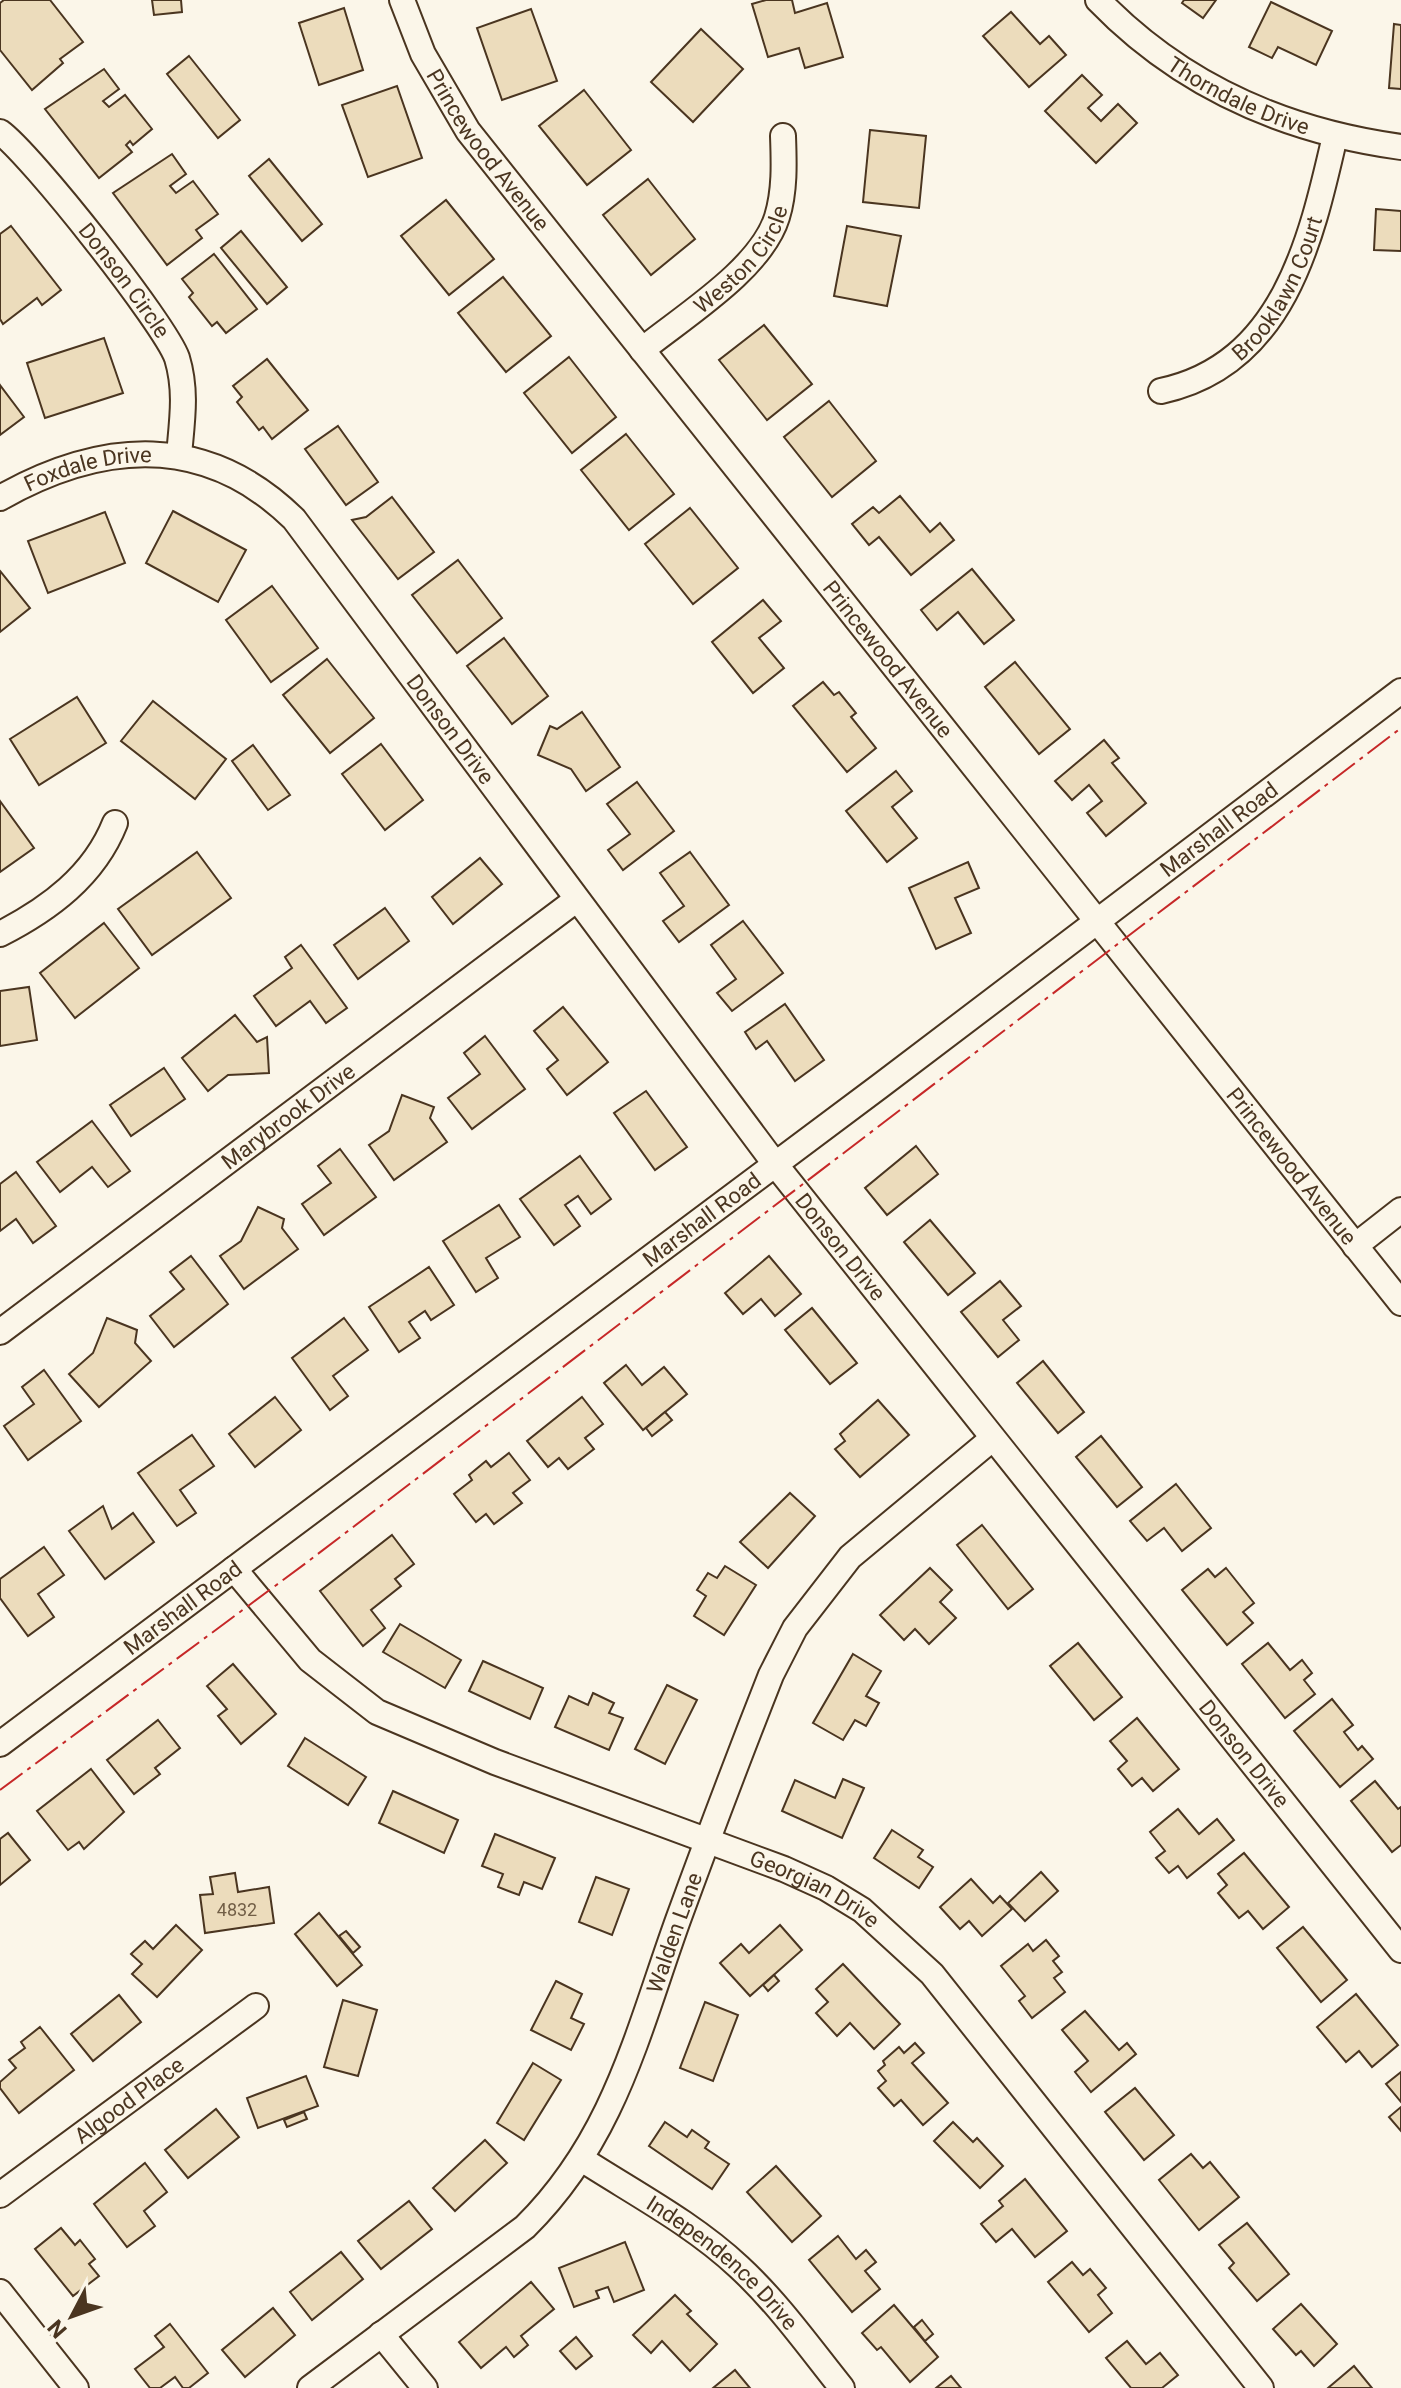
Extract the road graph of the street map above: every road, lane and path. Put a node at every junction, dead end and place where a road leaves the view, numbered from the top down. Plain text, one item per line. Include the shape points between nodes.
1 (402, 0) edge
2 (1098, 0) edge
3 (0, 132) edge
4 (783, 136) dead end
5 (1335, 136) junction
6 (1401, 147) edge
7 (642, 350) junction
8 (1161, 391) dead end
9 (179, 455) junction
10 (0, 498) edge
11 (1401, 691) edge
12 (115, 823) dead end
13 (576, 900) junction
14 (1095, 922) junction
15 (0, 934) edge
16 (775, 1164) junction
17 (1401, 1210) edge
18 (1355, 1246) junction
19 (1401, 1303) edge
20 (0, 1332) edge
21 (992, 1439) junction
22 (234, 1569) junction
23 (0, 1744) edge
24 (707, 1841) junction
25 (1401, 1950) edge
26 (256, 2006) dead end
27 (583, 2160) junction
28 (0, 2195) edge
29 (0, 2292) edge
30 (381, 2334) junction
31 (76, 2388) edge
32 (310, 2388) edge
33 (425, 2388) edge
34 (842, 2388) edge
35 (1261, 2388) edge

1 - 7 street, Princewood Avenue via 423,54 468,131
2 - 5 street, Thorndale Drive via 1191,78 1233,101
3 - 9 street, Donson Circle via 57,196 170,342 184,399
4 - 7 street, Weston Circle via 782,199 766,242
5 - 6 street, Thorndale Drive
5 - 8 street, Brooklawn Court via 1317,217 1279,303 1235,358 1212,374
7 - 14 street, Princewood Avenue
9 - 10 street, Foxdale Drive via 146,452 96,460 62,469
9 - 13 street, Donson Drive via 248,482 294,519
11 - 14 street, Marshall Road
12 - 15 street via 92,867 44,910
13 - 16 street, Donson Drive
13 - 20 street, Marybrook Drive
14 - 16 street, Marshall Road
14 - 18 street, Princewood Avenue
16 - 21 street, Donson Drive
16 - 22 street, Marshall Road
17 - 18 street
18 - 19 street, Princewood Avenue
21 - 24 street, Walden Lane via 850,1557 819,1593 771,1675
21 - 25 street, Donson Drive
22 - 23 street, Marshall Road
22 - 24 street, Georgian Drive via 310,1660 377,1712
24 - 27 street, Walden Lane via 619,2086
24 - 35 street, Georgian Drive via 826,1888 897,1938 932,1974
26 - 28 street, Algood Place
27 - 30 street, Walden Lane via 525,2227
27 - 34 street, Independence Drive via 700,2234 740,2267
29 - 31 street
30 - 32 street, Walden Lane
30 - 33 street

